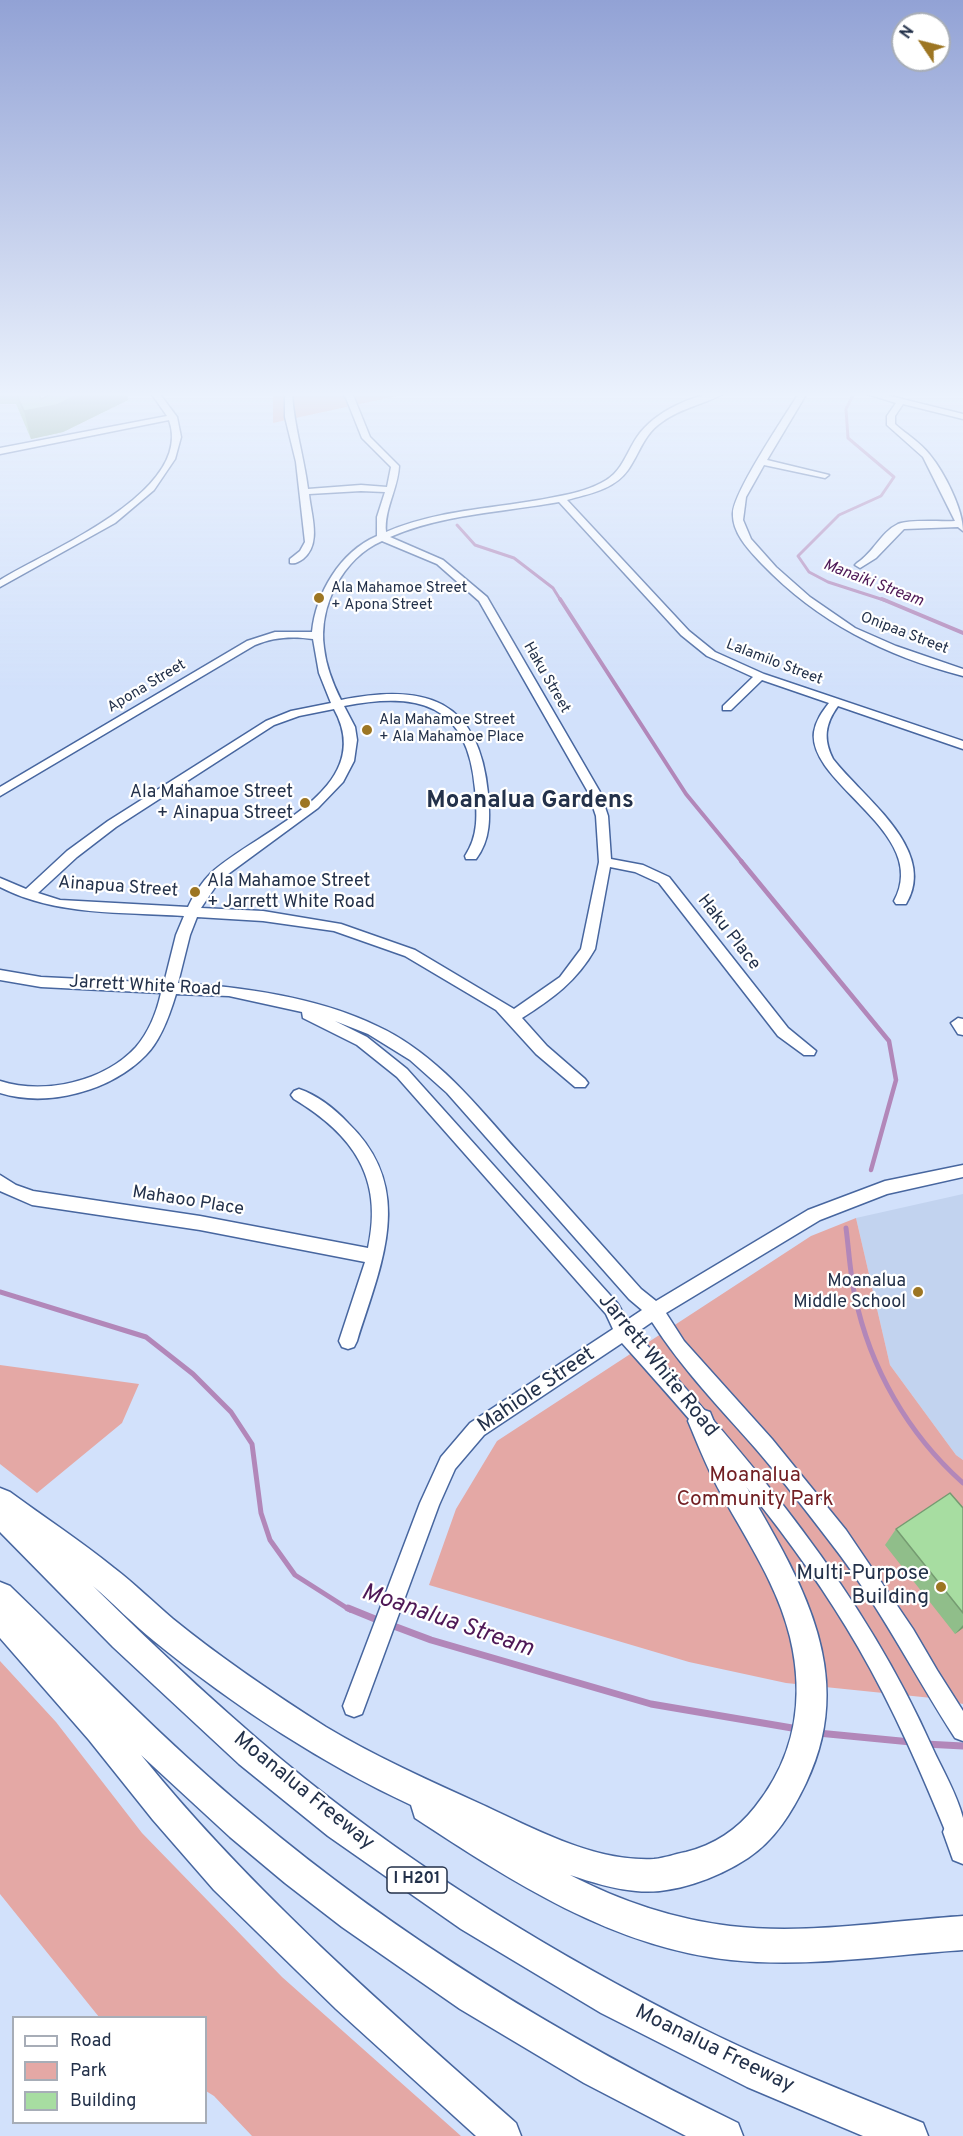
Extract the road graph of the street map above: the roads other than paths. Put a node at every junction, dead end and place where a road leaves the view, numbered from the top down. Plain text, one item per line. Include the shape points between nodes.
1 (303, 492) edge
2 (147, 493) edge
3 (389, 493) edge
4 (584, 493) edge
5 (744, 493) edge
6 (946, 493) edge
7 (561, 499) junction
8 (962, 526) edge
9 (382, 537) junction
10 (293, 561) dead end
11 (860, 565) dead end
12 (0, 584) edge
13 (317, 636) junction
14 (963, 673) edge
15 (760, 676) junction
16 (835, 702) junction
17 (338, 705) junction
18 (727, 708) dead end
19 (963, 745) edge
20 (0, 792) edge
21 (471, 856) dead end
22 (605, 862) junction
23 (0, 882) edge
24 (28, 895) junction
25 (902, 901) dead end
26 (191, 911) junction
27 (0, 975) edge
28 (169, 988) junction
29 (289, 1004) junction
30 (513, 1016) junction
31 (809, 1051) dead end
32 (580, 1083) dead end
33 (2, 1091) edge
34 (299, 1095) dead end
35 (963, 1171) edge
36 (0, 1182) edge
37 (373, 1256) junction
38 (655, 1311) junction
39 (624, 1332) junction
40 (348, 1341) dead end
41 (701, 1420) junction
42 (0, 1501) edge
43 (0, 1513) edge
44 (0, 1596) edge
45 (0, 1616) edge
46 (354, 1706) dead end
47 (963, 1730) edge
48 (372, 1771) junction
49 (960, 1841) edge
50 (963, 1934) edge
51 (503, 2136) edge
52 (725, 2136) edge
53 (910, 2136) edge

1 - 10 street via 310,542
2 - 12 street via 108,525
3 - 9 street via 380,514
4 - 7 street
5 - 14 street, Onipaa Street via 737,509 741,530 757,553 812,605 874,641
6 - 8 street
7 - 9 street via 438,520
7 - 15 street, Lalamilo Street via 685,633 717,657
8 - 11 street via 902,526 876,555
9 - 13 street via 352,557 335,579
9 - 22 street, Haku Street via 440,562 483,600 594,792 602,816
13 - 17 street via 321,666
13 - 20 street, Apona Street via 287,633 251,643
15 - 16 street, Lalamilo Street
15 - 18 street
16 - 19 street, Lalamilo Street
16 - 25 street via 820,723 822,750 897,843 909,875
17 - 21 street via 372,697 402,696 437,705 456,718 472,744 479,768 482,837
17 - 24 street via 291,714 270,723 99,834
17 - 26 street via 351,743 341,777 315,805 215,877
22 - 30 street, Haku Street via 582,962 566,982
22 - 31 street, Haku Place via 638,868 664,880 783,1032
23 - 24 street, Ainapua Street
24 - 26 street, Ainapua Street via 77,906
26 - 28 street
26 - 30 street, Ainapua Street via 336,927 410,952
27 - 28 street, Jarrett White Road via 41,982
28 - 29 street, Jarrett White Road via 229,991
28 - 33 street via 159,1027 125,1065 100,1079 68,1089
29 - 38 street, Jarrett White Road via 357,1022 402,1046 426,1065 452,1089 635,1294
29 - 39 street, Jarrett White Road via 362,1041 402,1073 612,1309
30 - 32 street, Ainapua Street via 553,1062
34 - 37 street via 347,1129 373,1167 382,1215
35 - 38 street, Mahiole Street via 885,1188 835,1205
36 - 37 street, Mahaoo Place via 32,1198 235,1229
37 - 40 street
38 - 39 street, Mahiole Street
38 - 47 street, Jarrett White Road via 678,1347 765,1445 839,1537
39 - 41 street, Jarrett White Road
39 - 46 street, Mahiole Street via 477,1430 448,1463
41 - 48 highway via 718,1462 783,1579 810,1662 813,1709 795,1777 750,1837 708,1862 657,1875 630,1873 576,1861
41 - 49 street, Jarrett White Road via 787,1523 850,1614 906,1715
42 - 48 highway via 100,1574 149,1618 223,1673 294,1724
43 - 53 highway, Moanalua Freeway / I H201 via 193,1702 296,1790 408,1874 479,1922 643,2016 806,2094
44 - 52 highway via 182,1774 305,1878 376,1931 525,2030
45 - 51 highway via 100,1729 164,1809 235,1886 348,1997
48 - 50 highway via 492,1850 602,1908 644,1923 729,1942 777,1945

